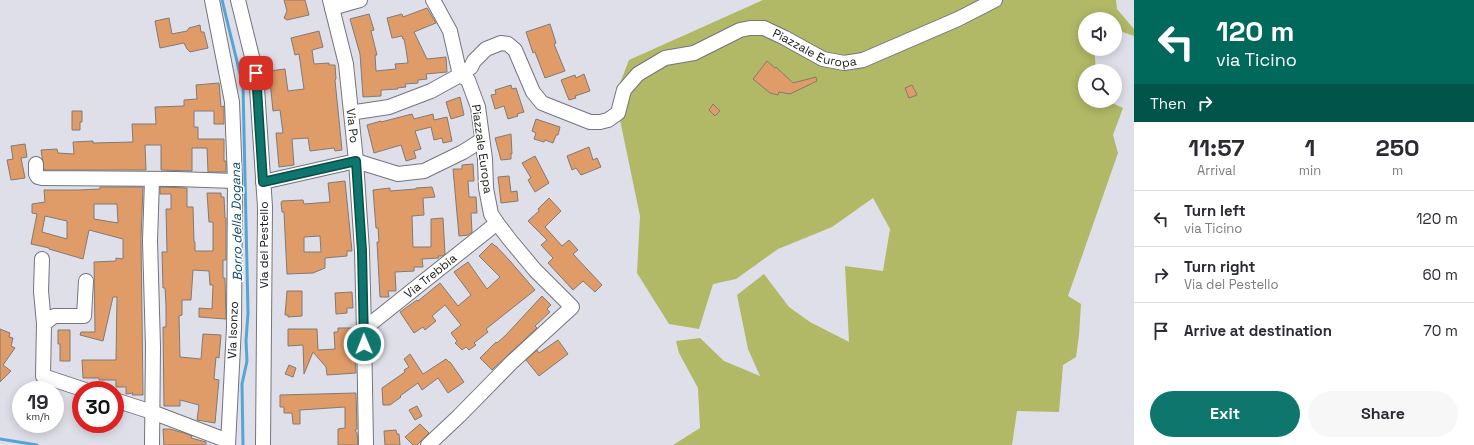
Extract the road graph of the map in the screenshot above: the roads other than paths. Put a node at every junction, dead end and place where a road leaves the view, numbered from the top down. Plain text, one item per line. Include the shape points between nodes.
1 (212, 0) edge
2 (238, 0) edge
3 (360, 0) edge
4 (433, 0) edge
5 (995, 0) edge
6 (331, 4) edge
7 (460, 74) junction
8 (351, 110) junction
9 (482, 140) junction
10 (356, 161) junction
11 (36, 164) dead end
12 (152, 180) junction
13 (235, 182) junction
14 (263, 182) junction
15 (497, 223) junction
16 (42, 259) dead end
17 (86, 281) dead end
18 (44, 324) junction
19 (364, 329) junction
20 (72, 386) edge
21 (124, 403) edge
22 (152, 412) junction
23 (228, 443) edge
24 (152, 445) edge
25 (263, 445) edge
26 (366, 445) edge
27 (428, 445) edge

1 - 13 street, Via Isonzo via 232,102
2 - 14 street, Via del Pestello via 256,73
3 - 6 street
4 - 7 street via 450,31
5 - 7 street, Piazzale Europa via 864,60 844,63 823,59 764,28 740,30 694,53 665,58 638,74 624,90 618,112 608,120 600,122 590,122 542,103 533,92 515,50 508,44 501,43 486,49 474,61 472,67
6 - 8 street, Via Po via 346,64
7 - 8 street via 431,91 389,107 356,112
7 - 9 street, Piazzale Europa via 468,80 478,107
8 - 10 street, Via Po
9 - 10 street via 424,171 398,174
9 - 15 street, Piazzale Europa via 486,188 491,214
10 - 14 street
10 - 19 street, Via Po
11 - 12 street via 36,174 42,178
12 - 13 street
12 - 22 street
13 - 23 street, Via Isonzo via 234,327
14 - 25 street, Via del Pestello
15 - 19 street, Via Trebbia
15 - 27 street, Piazzale Europa via 536,270 572,307
16 - 18 street
17 - 18 street via 84,316 54,316
18 - 20 street via 43,376
19 - 26 street, Via Po
21 - 22 street
22 - 23 street
22 - 24 street

